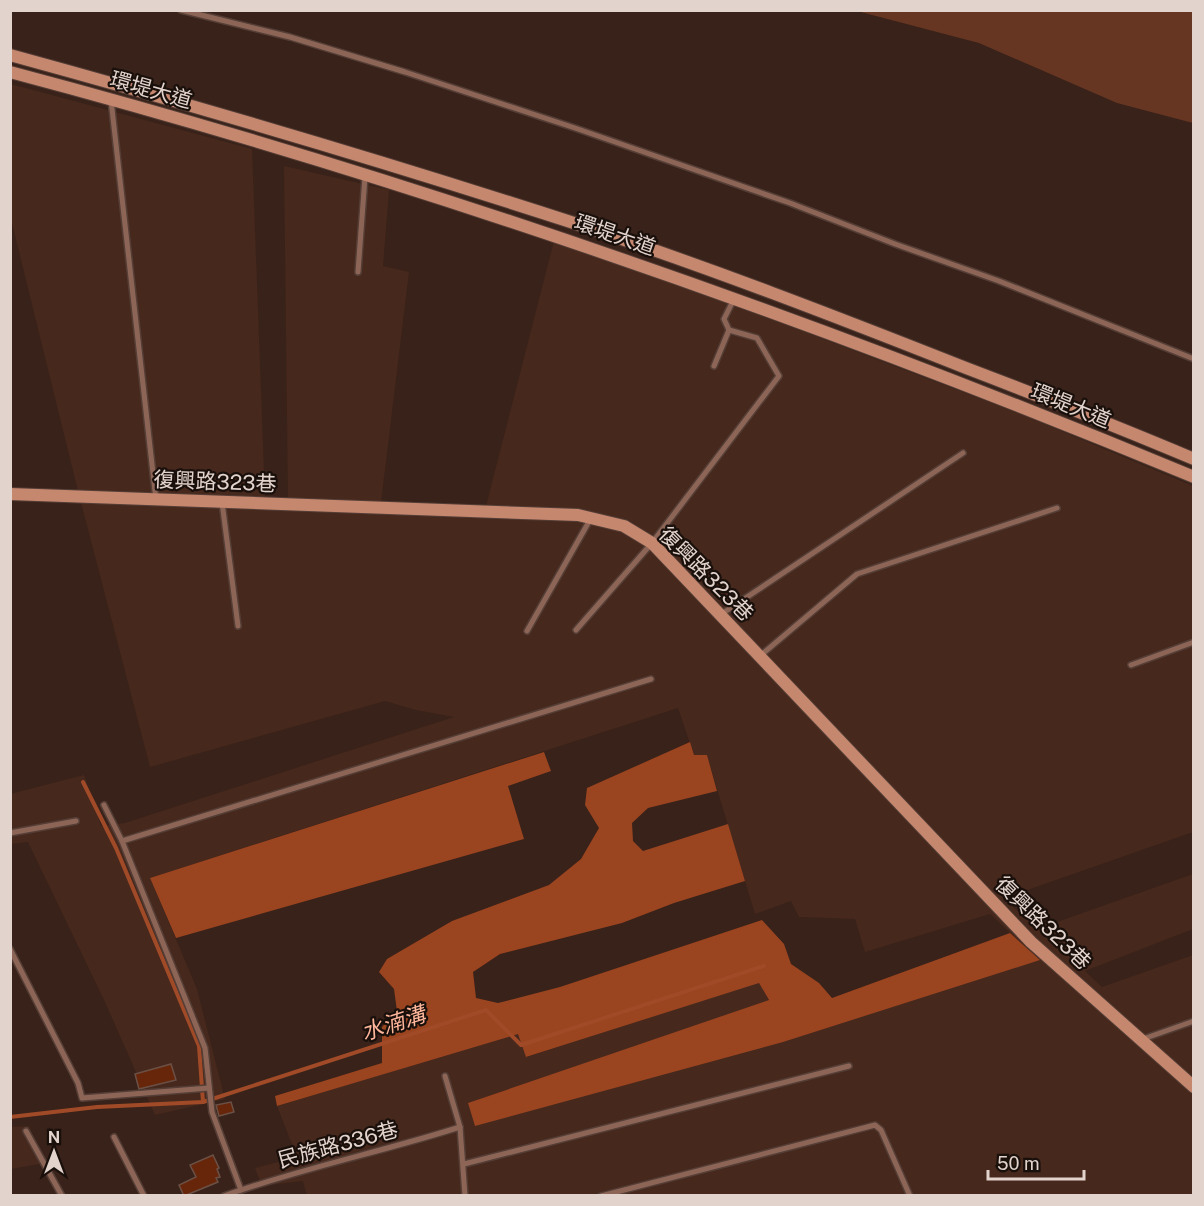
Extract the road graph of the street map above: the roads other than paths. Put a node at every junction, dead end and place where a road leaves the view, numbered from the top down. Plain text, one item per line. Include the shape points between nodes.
1 (181, 10) edge
2 (10, 55) edge
3 (10, 72) edge
4 (111, 99) junction
5 (366, 175) junction
6 (358, 272) dead end
7 (734, 298) junction
8 (729, 330) junction
9 (1194, 359) edge
10 (714, 366) dead end
11 (963, 453) dead end
12 (1194, 459) edge
13 (1194, 477) edge
14 (10, 494) edge
15 (156, 500) junction
16 (222, 502) junction
17 (1057, 508) dead end
18 (592, 517) junction
19 (652, 543) junction
20 (720, 615) junction
21 (238, 626) dead end
22 (576, 630) dead end
23 (527, 631) dead end
24 (1194, 642) edge
25 (760, 656) junction
26 (1131, 665) dead end
27 (651, 679) dead end
28 (104, 805) dead end
29 (76, 821) dead end
30 (10, 833) edge
31 (122, 842) junction
32 (10, 949) edge
33 (1194, 1021) edge
34 (1141, 1040) junction
35 (849, 1066) dead end
36 (445, 1076) dead end
37 (1194, 1087) edge
38 (209, 1088) junction
39 (460, 1127) junction
40 (27, 1131) dead end
41 (114, 1137) dead end
42 (464, 1164) junction
43 (241, 1190) junction
44 (62, 1196) edge
45 (144, 1196) edge
46 (224, 1196) edge
47 (465, 1196) edge
48 (601, 1196) edge
49 (910, 1196) edge

1 - 9 lane via 290,37 574,128 790,203
2 - 12 street, 環堤大道 via 155,94 579,225 908,345
3 - 4 street, 環堤大道
4 - 5 street, 環堤大道
4 - 15 lane
5 - 6 lane
5 - 7 street, 環堤大道
7 - 8 lane via 724,319
7 - 13 street, 環堤大道
8 - 10 lane
8 - 19 lane via 757,338 779,376
11 - 20 lane
14 - 15 street, 復興路323巷
15 - 16 street, 復興路323巷
16 - 18 street, 復興路323巷
16 - 21 lane
17 - 25 lane via 857,574
18 - 19 street, 復興路323巷 via 624,526
18 - 23 lane
19 - 20 street, 復興路323巷
19 - 22 lane
20 - 25 street, 復興路323巷
24 - 26 lane
25 - 34 street, 復興路323巷 via 1031,942
27 - 31 lane
28 - 31 lane
29 - 30 lane
31 - 38 lane via 205,1048
32 - 38 lane via 82,1098
33 - 34 lane
34 - 37 street, 復興路323巷
35 - 42 lane
36 - 39 lane
38 - 43 lane via 212,1112
39 - 42 lane
39 - 43 lane, 民族路336巷
40 - 44 lane
41 - 45 lane
42 - 47 lane
43 - 46 lane, 民族路336巷
48 - 49 lane via 875,1125 881,1130

